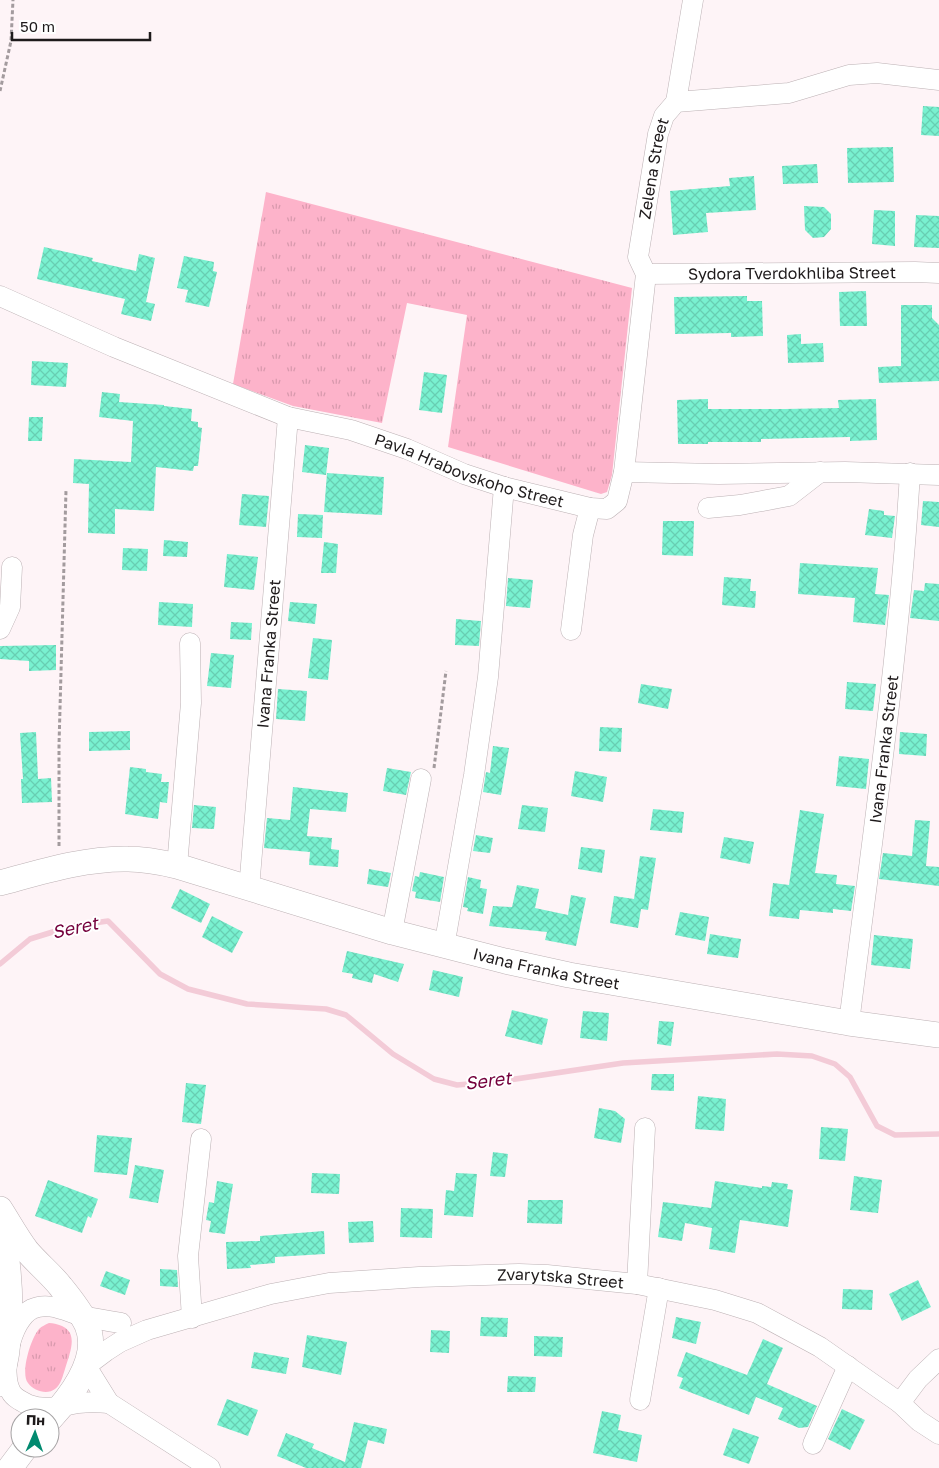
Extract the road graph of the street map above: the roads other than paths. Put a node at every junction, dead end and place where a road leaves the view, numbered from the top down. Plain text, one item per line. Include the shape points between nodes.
1 (693, 0) edge
2 (939, 80) edge
3 (676, 102) junction
4 (939, 273) edge
5 (646, 274) junction
6 (0, 296) edge
7 (288, 417) junction
8 (624, 472) junction
9 (820, 472) junction
10 (910, 473) junction
11 (939, 475) edge
12 (504, 487) junction
13 (590, 508) junction
14 (708, 508) dead end
15 (12, 567) dead end
16 (0, 628) edge
17 (571, 630) dead end
18 (190, 643) dead end
19 (421, 779) dead end
20 (177, 866) junction
21 (0, 883) edge
22 (249, 889) junction
23 (392, 932) junction
24 (444, 947) junction
25 (849, 1023) junction
26 (939, 1035) edge
27 (645, 1128) dead end
28 (201, 1139) dead end
29 (0, 1209) edge
30 (0, 1216) edge
31 (637, 1284) junction
32 (61, 1287) junction
33 (659, 1288) junction
34 (82, 1316) junction
35 (192, 1318) junction
36 (121, 1324) junction
37 (147, 1330) junction
38 (7, 1350) junction
39 (939, 1358) edge
40 (86, 1366) junction
41 (848, 1366) junction
42 (1, 1378) edge
43 (640, 1400) dead end
44 (108, 1403) junction
45 (900, 1403) junction
46 (43, 1408) edge
47 (60, 1408) edge
48 (60, 1411) edge
49 (939, 1434) edge
50 (813, 1444) dead end
51 (210, 1468) edge

1 - 3 street
2 - 3 street, Zelena Street via 878,73 849,74 788,92
3 - 5 street, Zelena Street via 664,116 658,134 638,257
4 - 5 street, Sydora Tverdokhliba Street
5 - 8 street, Zelena Street
6 - 7 street, Pavla Hrabovskoho Street via 114,347
7 - 12 street, Pavla Hrabovskoho Street via 351,430
7 - 22 street, Ivana Franka Street
8 - 9 street
8 - 13 street, Pavla Hrabovskoho Street via 617,502 608,509
9 - 10 street
9 - 14 street via 789,496
10 - 11 street
10 - 25 street, Ivana Franka Street via 904,571
12 - 13 street, Pavla Hrabovskoho Street
12 - 24 street via 488,677
13 - 17 street via 583,535
15 - 16 street via 10,607
18 - 20 street via 191,703
19 - 23 street
20 - 21 main road, Ivana Franka Street via 125,859 59,867
20 - 22 main road, Ivana Franka Street
22 - 23 main road, Ivana Franka Street
23 - 24 main road, Ivana Franka Street
24 - 25 main road, Ivana Franka Street via 569,975
25 - 26 main road, Ivana Franka Street
27 - 31 street
28 - 35 street via 188,1256
29 - 32 main road via 27,1251
30 - 38 main road via 9,1276
31 - 33 street, Zvarytska Street
31 - 35 street, Zvarytska Street via 519,1274 419,1276 329,1283 271,1294
32 - 34 main road
32 - 36 street, Zvarytska Street
33 - 41 street, Zvarytska Street via 758,1313
33 - 43 street
34 - 36 street
34 - 38 street via 57,1308 42,1306 31,1309 19,1323
34 - 40 main road via 91,1339
35 - 37 street, Zvarytska Street
36 - 37 street, Zvarytska Street
37 - 40 street, Zvarytska Street via 120,1342
38 - 42 main road
38 - 46 street via 7,1384 12,1394 20,1401
39 - 45 street
40 - 44 street
40 - 47 main road via 71,1396
41 - 45 street, Zvarytska Street
41 - 50 street
44 - 48 street via 87,1402
44 - 51 street
45 - 49 street, Zvarytska Street

